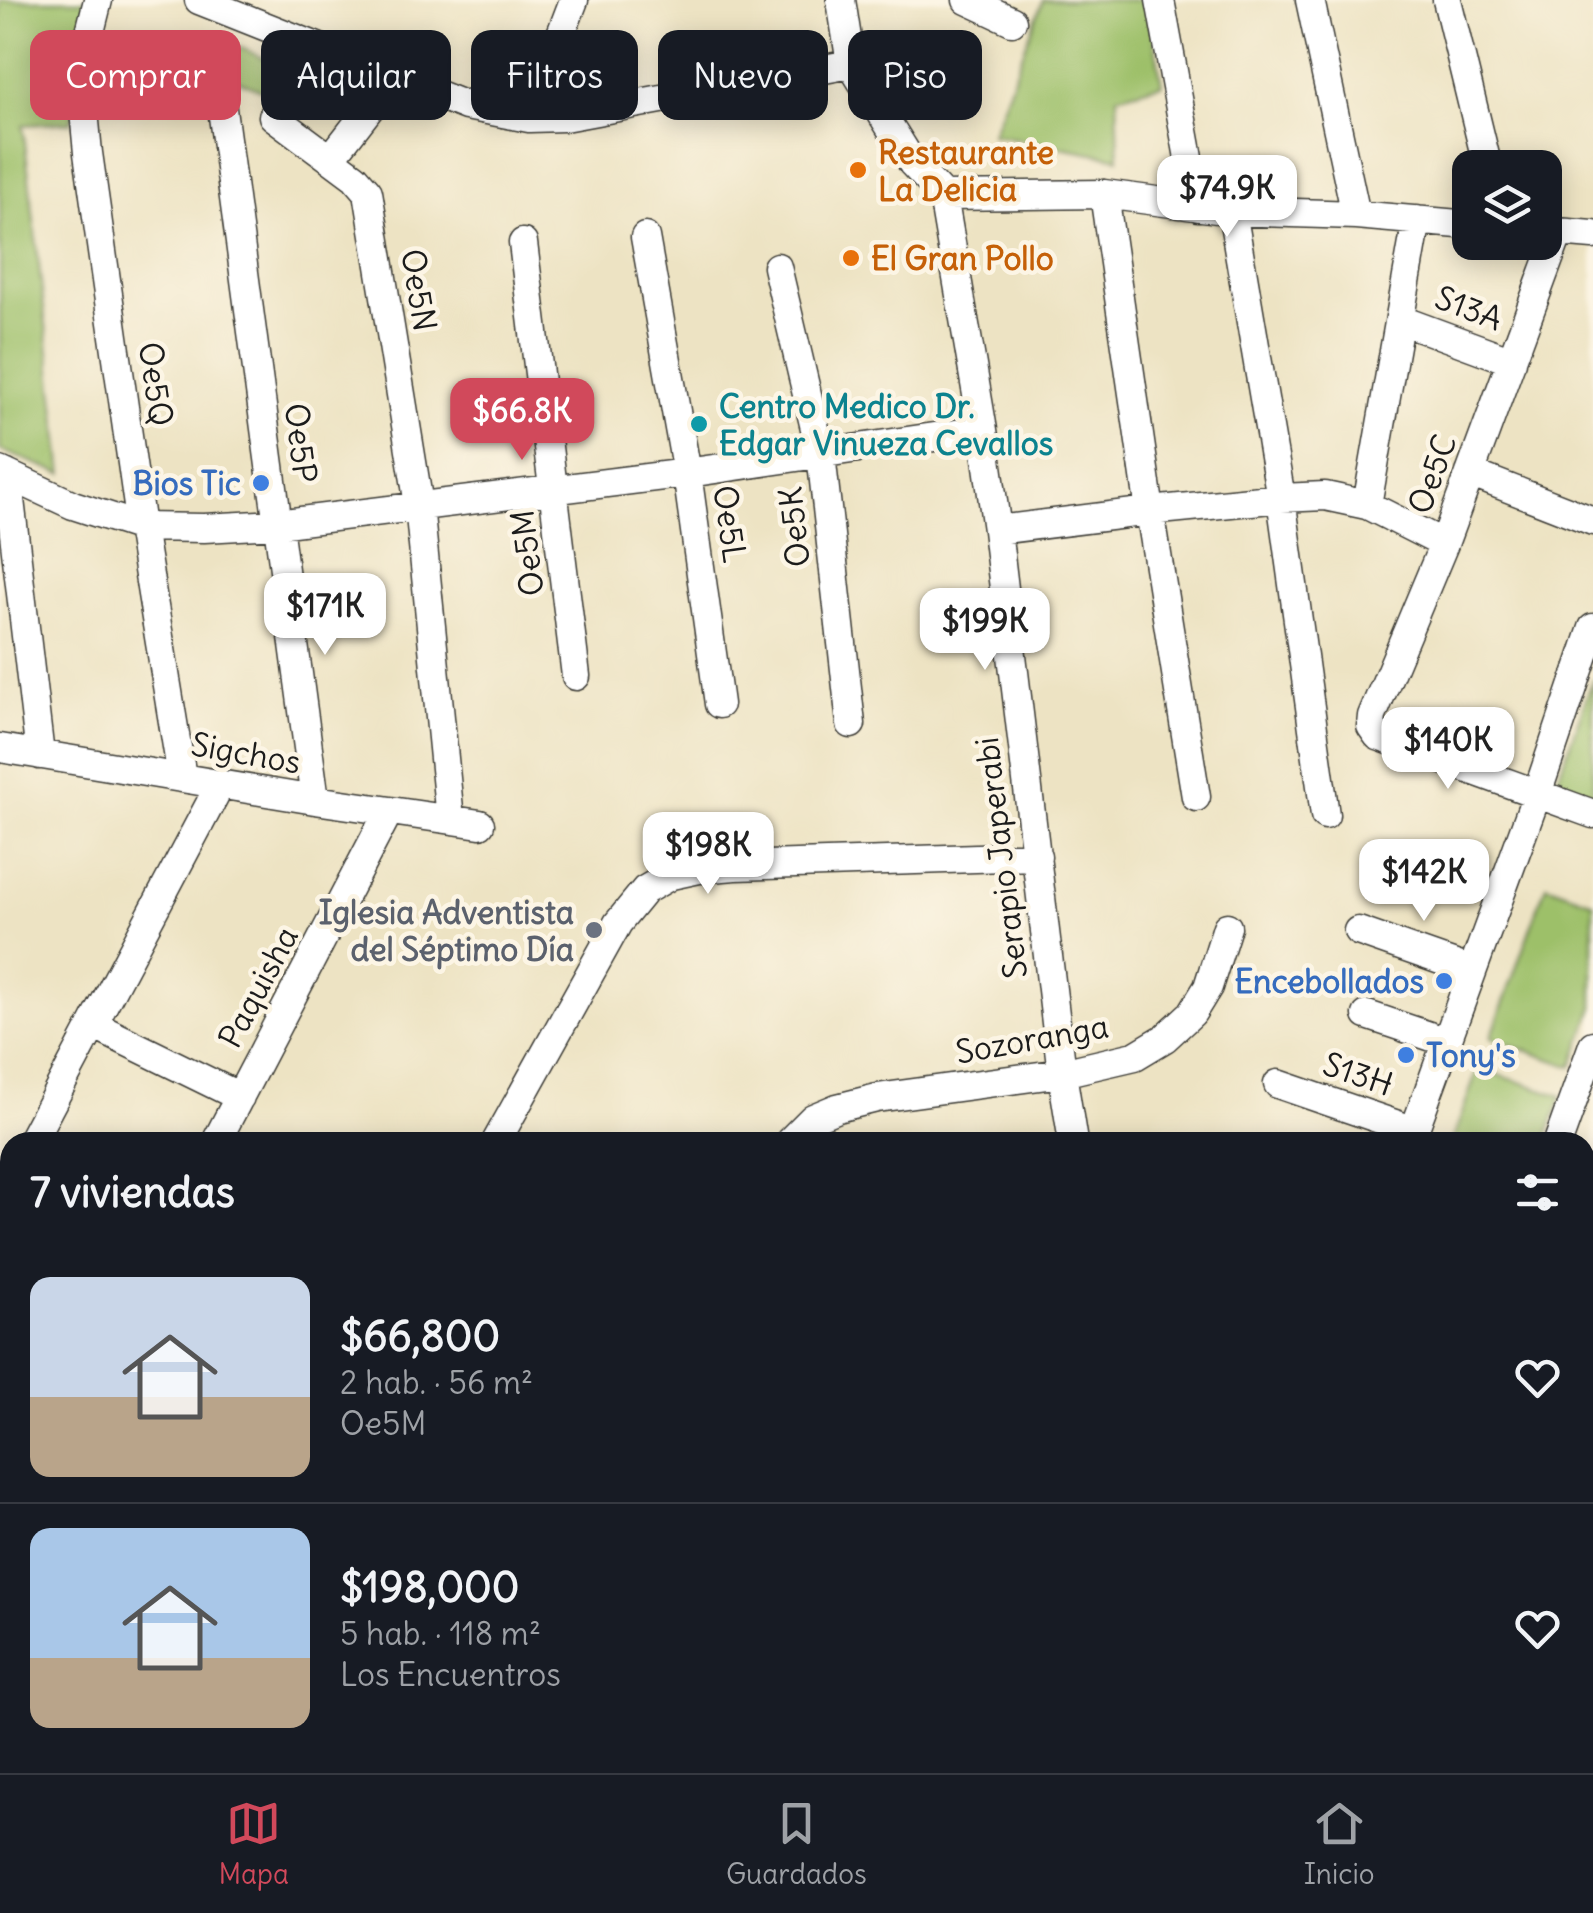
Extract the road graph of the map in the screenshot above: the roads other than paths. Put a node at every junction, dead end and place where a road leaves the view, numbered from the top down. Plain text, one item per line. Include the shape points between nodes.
1 (98, 0) edge
2 (199, 0) edge
3 (574, 0) edge
4 (841, 0) edge
5 (967, 0) edge
6 (1160, 0) edge
7 (1310, 0) edge
8 (1447, 0) edge
9 (248, 9) edge
10 (1012, 22) dead end
11 (293, 30) edge
12 (563, 30) edge
13 (848, 41) edge
14 (848, 65) edge
15 (638, 103) edge
16 (223, 120) edge
17 (278, 120) edge
18 (361, 120) edge
19 (887, 120) edge
20 (1484, 150) edge
21 (331, 158) junction
22 (1104, 194) junction
23 (943, 196) junction
24 (1198, 206) junction
25 (1232, 212) junction
26 (1356, 216) junction
27 (1417, 220) junction
28 (1452, 223) edge
29 (1562, 233) edge
30 (1593, 235) edge
31 (645, 237) dead end
32 (522, 243) dead end
33 (1543, 260) edge
34 (776, 268) dead end
35 (1401, 320) junction
36 (1512, 361) junction
37 (983, 430) junction
38 (822, 454) junction
39 (4, 472) edge
40 (687, 472) junction
41 (1470, 472) junction
42 (554, 488) junction
43 (1281, 498) junction
44 (419, 505) junction
45 (1367, 505) junction
46 (1150, 511) junction
47 (1593, 521) edge
48 (277, 524) junction
49 (141, 527) junction
50 (997, 530) junction
51 (1444, 544) junction
52 (1593, 628) edge
53 (576, 676) dead end
54 (719, 704) dead end
55 (851, 724) dead end
56 (0, 748) edge
57 (40, 754) junction
58 (182, 778) junction
59 (220, 785) junction
60 (1537, 794) junction
61 (1196, 797) dead end
62 (316, 800) junction
63 (390, 811) junction
64 (1593, 814) edge
65 (1325, 815) dead end
66 (450, 820) junction
67 (480, 824) dead end
68 (1037, 856) junction
69 (1226, 926) dead end
70 (1358, 930) dead end
71 (1472, 971) junction
72 (1366, 1015) dead end
73 (93, 1025) junction
74 (1447, 1042) junction
75 (1593, 1045) edge
76 (1062, 1073) junction
77 (1278, 1084) dead end
78 (240, 1097) junction
79 (36, 1132) edge
80 (221, 1132) edge
81 (502, 1132) edge
82 (799, 1132) edge
83 (1071, 1132) edge
84 (1402, 1132) edge
85 (1413, 1132) edge
86 (1562, 1132) edge

1 - 49 street, Oe5Q via 82,90
2 - 9 street
3 - 12 street
4 - 13 street
5 - 10 street
6 - 24 street
7 - 26 street
8 - 20 street
9 - 11 street
14 - 15 street
16 - 48 street, Oe5P
17 - 21 street, Oe5N
18 - 21 street
19 - 23 street
21 - 44 street, Oe5N via 368,192
22 - 23 street
22 - 24 street
22 - 46 street
23 - 37 street, Serapio Japerabi
24 - 25 street
25 - 26 street
25 - 43 street
26 - 27 street
27 - 28 street
27 - 35 street
29 - 30 street
31 - 40 street, Oe5L
32 - 42 street, Oe5M
33 - 36 street, Oe5C
34 - 38 street, Oe5K
35 - 36 street, S13A
35 - 45 street
36 - 41 street, Oe5C
37 - 38 street
37 - 50 street, Serapio Japerabi
38 - 40 street
38 - 55 street, Oe5K
39 - 49 street via 72,505
39 - 57 street
40 - 42 street
40 - 54 street, Oe5L
41 - 47 street
41 - 51 street, Oe5C
42 - 44 street
42 - 53 street, Oe5M
43 - 45 street via 1325,496
43 - 46 street
43 - 65 street
44 - 48 street
44 - 66 street, Oe5N
45 - 51 street
46 - 50 street
46 - 61 street
48 - 49 street
48 - 62 street, Oe5P
49 - 58 street, Oe5Q
50 - 68 street, Serapio Japerabi
51 - 60 street, Oe5C via 1371,726 1378,736
52 - 60 street
56 - 57 street, Sigchos
57 - 58 street, Sigchos
58 - 59 street, Sigchos
59 - 62 street, Sigchos
59 - 73 street
60 - 64 street
60 - 71 street
62 - 63 street, Sigchos
63 - 66 street, Sigchos
63 - 78 street, Paquisha
66 - 67 street, Sigchos
68 - 76 street, Serapio Japerabi
68 - 81 street via 735,866 671,875 644,890 618,923
69 - 76 street, Sozoranga via 1208,987 1166,1038 1135,1056
70 - 71 street
71 - 74 street
72 - 74 street
73 - 78 street
73 - 79 street
74 - 85 street
75 - 86 street
76 - 82 street, Sozoranga via 877,1098 813,1118
76 - 83 street, Serapio Japerabi
77 - 84 street, S13H
78 - 80 street, Paquisha

